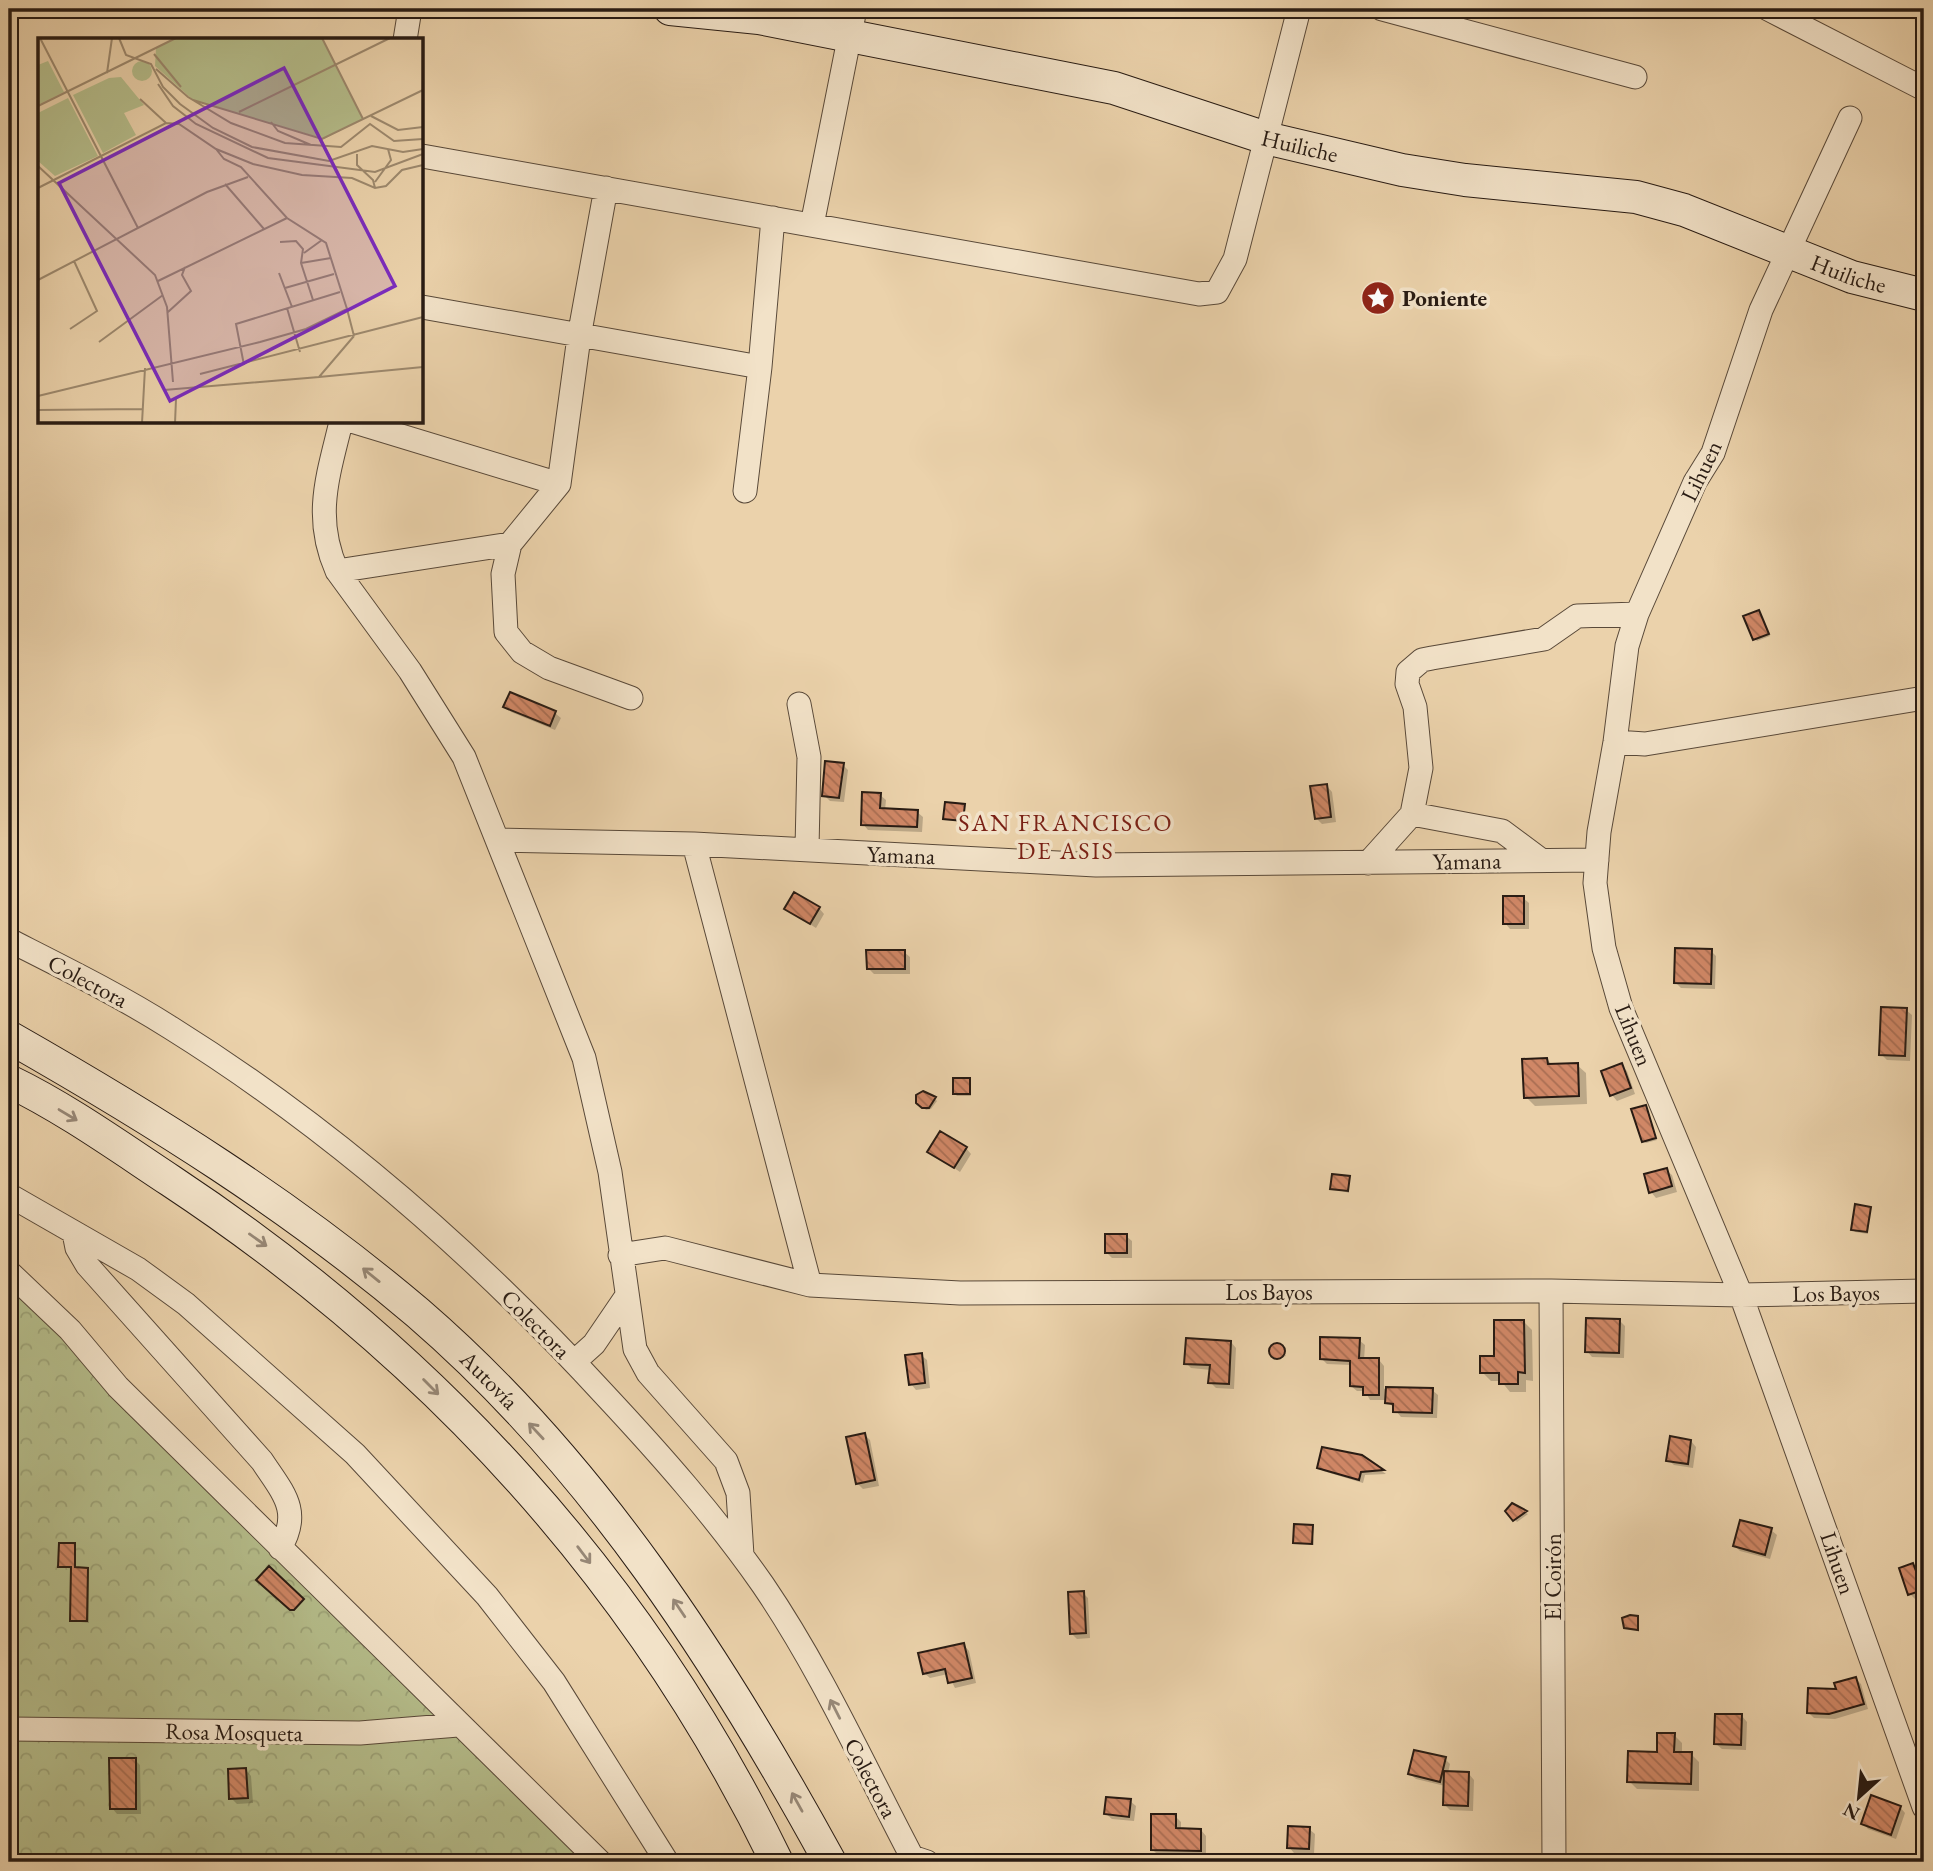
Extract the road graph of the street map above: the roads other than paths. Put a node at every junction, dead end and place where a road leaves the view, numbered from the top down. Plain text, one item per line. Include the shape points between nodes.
1 (410, 9) edge
2 (670, 9) edge
3 (1298, 9) edge
4 (1382, 9) edge
5 (1768, 9) edge
6 (852, 23) edge
7 (405, 38) edge
8 (1635, 77) dead end
9 (1924, 89) edge
10 (1850, 118) dead end
11 (1266, 138) junction
12 (424, 156) edge
13 (606, 188) junction
14 (772, 218) junction
15 (812, 225) junction
16 (1790, 251) junction
17 (1924, 295) edge
18 (424, 307) edge
19 (579, 337) junction
20 (760, 368) junction
21 (341, 424) edge
22 (362, 424) edge
23 (559, 484) junction
24 (745, 491) dead end
25 (510, 544) junction
26 (337, 571) junction
27 (1637, 614) junction
28 (631, 698) dead end
29 (1924, 698) edge
30 (799, 704) dead end
31 (1615, 742) junction
32 (1412, 814) junction
33 (499, 840) junction
34 (695, 844) junction
35 (807, 849) junction
36 (1541, 860) junction
37 (1597, 860) junction
38 (1368, 863) junction
39 (9, 940) edge
40 (9, 1037) edge
41 (9, 1081) edge
42 (9, 1195) edge
43 (74, 1233) junction
44 (620, 1255) junction
45 (9, 1272) edge
46 (810, 1285) junction
47 (1924, 1291) edge
48 (1551, 1292) junction
49 (1741, 1295) junction
50 (626, 1297) junction
51 (574, 1362) junction
52 (280, 1548) junction
53 (742, 1555) junction
54 (458, 1725) junction
55 (9, 1729) edge
56 (1924, 1807) edge
57 (919, 1859) edge
58 (600, 1862) edge
59 (667, 1862) edge
60 (777, 1862) edge
61 (830, 1862) edge
62 (1554, 1862) edge

1 - 7 street
2 - 6 street, Huiliche
3 - 11 street
4 - 8 street
5 - 9 street
6 - 11 street, Huiliche via 1114,88
6 - 15 street
10 - 16 street, Lihuen
11 - 15 street via 1235,259 1217,292 1199,294
11 - 16 street, Huiliche via 1402,170 1636,197 1684,210
12 - 13 street
13 - 14 street
13 - 19 street
14 - 15 street
14 - 20 street
16 - 17 street, Huiliche via 1852,276
16 - 27 street, Lihuen via 1761,310 1713,453 1695,482
18 - 19 street
19 - 20 street
19 - 23 street
20 - 24 street
21 - 26 street via 323,498 324,533
22 - 23 street
23 - 25 street
25 - 26 street
25 - 28 street via 503,574 506,632 522,652 549,668
26 - 33 street via 449,729
27 - 31 street, Lihuen via 1627,646
27 - 32 street via 1577,616 1544,639 1422,660 1408,672 1421,768
29 - 31 street via 1657,742
30 - 35 street via 809,757
31 - 37 street, Lihuen
32 - 36 street via 1502,831
32 - 38 street
33 - 34 street, Yamana
33 - 44 street via 584,1058 610,1172
34 - 35 street, Yamana
34 - 46 street
35 - 38 street, Yamana via 1096,864
36 - 37 street, Yamana
36 - 38 street, Yamana
37 - 49 street, Lihuen via 1597,911 1621,1008
39 - 51 street, Colectora via 113,993 248,1078 410,1205
61 -> 40 street, Autovía via 739,1701 676,1604 552,1448 497,1390 420,1315 331,1241 172,1132
41 -> 60 street, Autovía via 108,1139 276,1253 373,1332 492,1447 553,1514 658,1653 694,1708
42 - 43 street
43 - 52 street via 87,1265 262,1461 285,1496 292,1519
43 - 59 street via 138,1269 186,1304 324,1425 409,1510 487,1596 554,1682
44 - 46 street, Los Bayos via 665,1248
44 - 50 street
45 - 52 street
46 - 48 street, Los Bayos via 960,1293
47 - 49 street, Los Bayos
48 - 49 street, Los Bayos
48 - 62 street, El Coirón
49 - 56 street, Lihuen
50 - 51 street via 594,1344
50 - 53 street via 635,1349 648,1373 726,1461 738,1493
51 - 53 street, Colectora via 684,1482
52 - 54 street
57 -> 53 street, Colectora
54 - 55 street, Rosa Mosqueta via 360,1733
54 - 58 street

